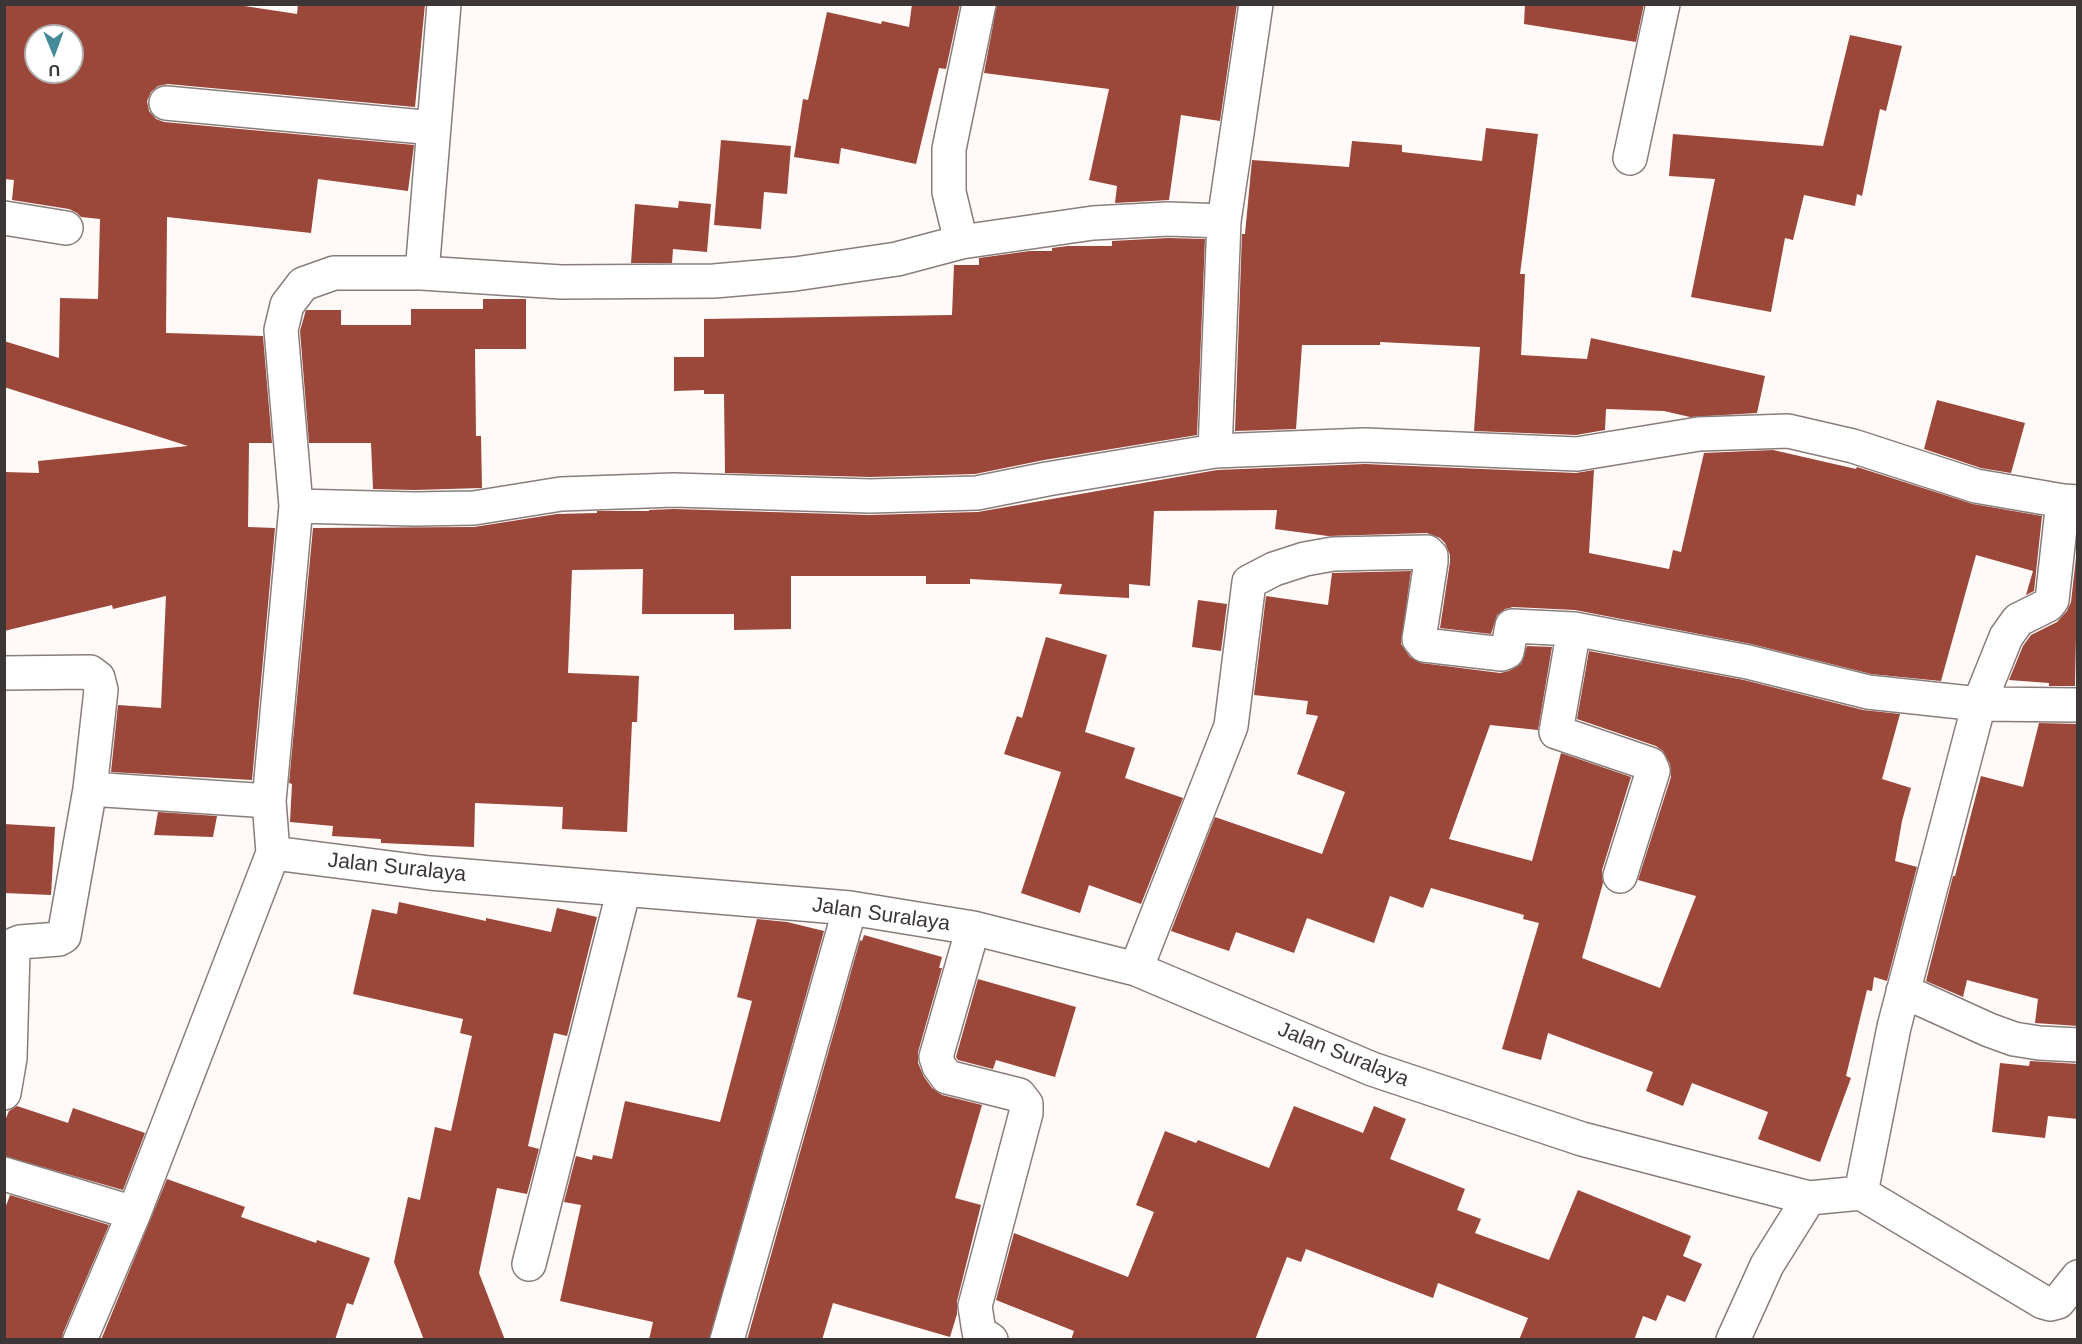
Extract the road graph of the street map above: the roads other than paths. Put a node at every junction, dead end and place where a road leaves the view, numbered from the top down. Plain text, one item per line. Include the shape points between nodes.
1 (444, 4) edge
2 (979, 4) edge
3 (1257, 4) edge
4 (1663, 4) edge
5 (166, 103) dead end
6 (434, 128) junction
7 (1630, 158) dead end
8 (4, 218) edge
9 (1224, 221) junction
10 (66, 228) dead end
11 (961, 242) junction
12 (422, 273) junction
13 (1215, 452) junction
14 (2070, 502) edge
15 (296, 506) junction
16 (1574, 628) junction
17 (4, 673) edge
18 (1979, 704) junction
19 (2078, 705) edge
20 (90, 789) junction
21 (269, 801) junction
22 (273, 853) junction
23 (1620, 876) dead end
24 (624, 889) junction
25 (850, 908) junction
26 (973, 928) junction
27 (1136, 969) junction
28 (1903, 991) junction
29 (2078, 1045) edge
30 (4, 1093) edge
31 (4, 1174) edge
32 (1861, 1193) junction
33 (1809, 1198) junction
34 (134, 1213) junction
35 (529, 1264) dead end
36 (2072, 1294) edge
37 (80, 1340) edge
38 (727, 1340) edge
39 (991, 1340) edge
40 (1733, 1340) edge

1 - 6 street
2 - 11 street via 949,149 949,192
3 - 9 street
4 - 7 street
5 - 6 street
6 - 12 street
8 - 10 street
9 - 11 street via 1093,223
9 - 13 street
11 - 12 street via 897,260 714,281 561,282
12 - 15 street via 334,273 303,284 286,305 281,330
13 - 14 street via 1365,445 1577,454 1700,434 1788,431 1853,446 1976,486
13 - 15 street via 977,493 870,496 674,490 561,494 474,508
14 - 18 street via 2052,600 2018,620 2006,637
15 - 21 street
16 - 18 street via 1748,662 1868,692
16 - 23 street via 1556,732 1650,764 1653,771
16 - 27 street via 1512,626 1507,652 1502,654 1424,645 1419,639 1431,562 1427,552 1333,554 1275,569 1249,582 1231,726
17 - 20 street via 90,672 98,678 101,690
18 - 19 street
18 - 28 street
20 - 21 street
20 - 30 street via 64,936 20,942 13,951 10,1058
21 - 22 street
22 - 24 street, Jalan Suralaya via 430,873
22 - 34 street
24 - 25 street, Jalan Suralaya
24 - 35 street
25 - 26 street, Jalan Suralaya
25 - 38 street
26 - 27 street, Jalan Suralaya
26 - 39 street via 936,1057 947,1077 1019,1095 1026,1104 975,1306 978,1332
27 - 33 street, Jalan Suralaya via 1372,1069 1582,1139
28 - 29 street via 2014,1039
28 - 32 street
31 - 34 street
32 - 33 street
32 - 36 street via 2043,1302 2058,1302
33 - 40 street via 1767,1265
34 - 37 street

